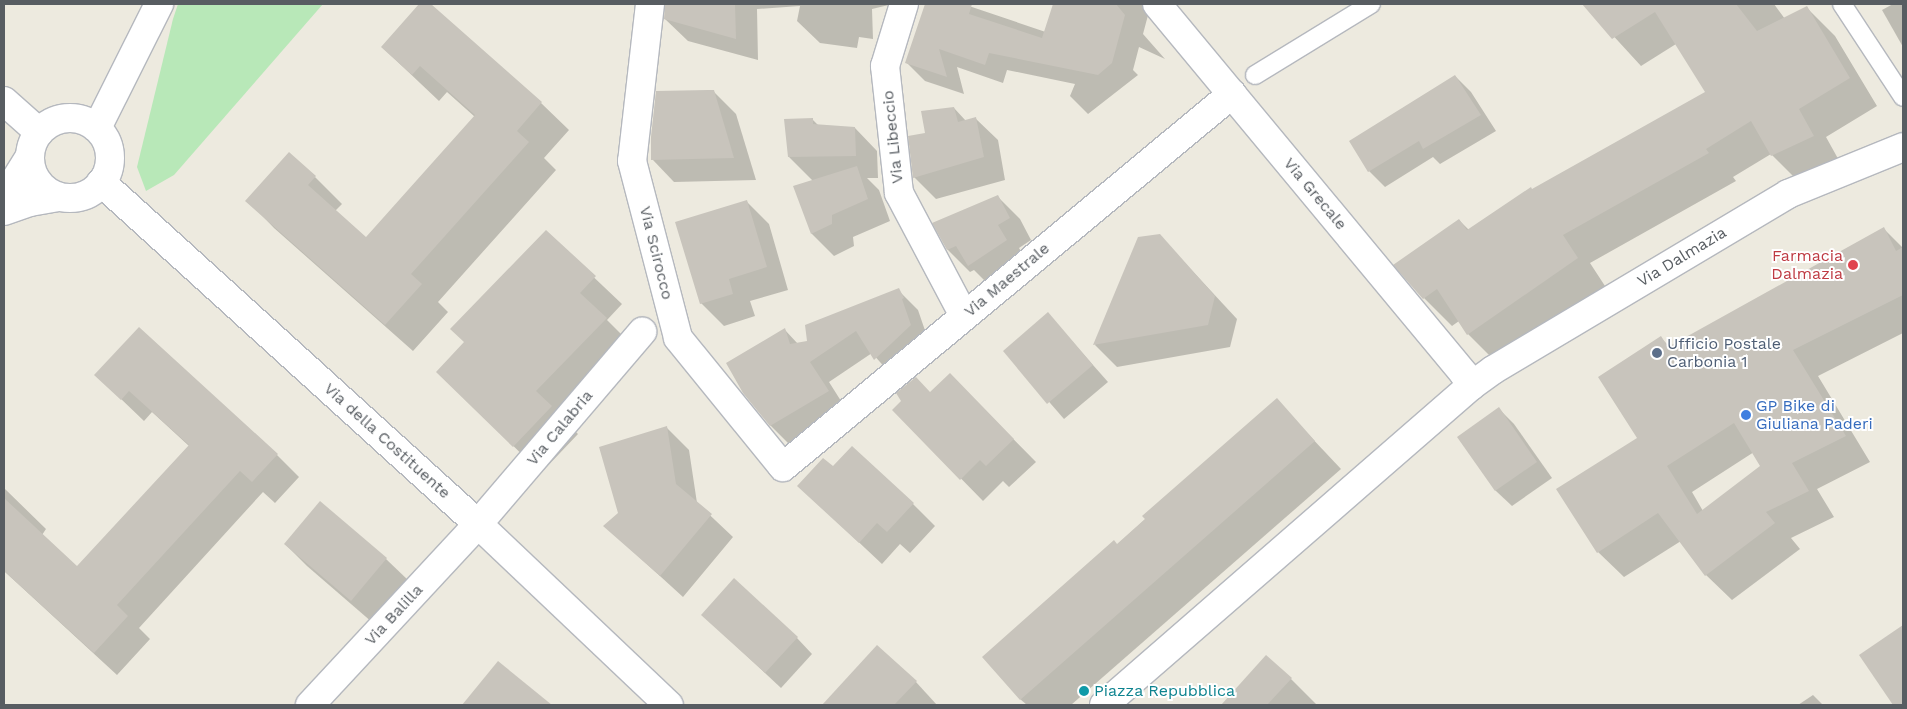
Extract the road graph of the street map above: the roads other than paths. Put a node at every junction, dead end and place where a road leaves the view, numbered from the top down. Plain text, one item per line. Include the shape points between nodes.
1 (159, 4) edge
2 (650, 4) edge
3 (904, 4) edge
4 (1157, 4) edge
5 (1371, 4) edge
6 (1842, 4) edge
7 (1255, 75) dead end
8 (1232, 94) junction
9 (1903, 97) edge
10 (4, 101) edge
11 (97, 128) junction
12 (35, 144) junction
13 (1903, 147) edge
14 (101, 182) junction
15 (59, 197) junction
16 (4, 198) edge
17 (4, 211) edge
18 (964, 316) junction
19 (642, 332) dead end
20 (1471, 386) junction
21 (783, 467) joint
22 (478, 524) junction
23 (310, 705) edge
24 (669, 705) edge
25 (1104, 705) edge

1 - 11 street
2 - 21 street, Via Scirocco via 632,161 678,338
3 - 18 street, Via Libeccio via 885,66 899,193
4 - 8 street, Via Grecale
5 - 7 lane
6 - 9 lane
8 - 18 street, Via Maestrale
8 - 20 street, Via Grecale
10 - 12 street
11 - 12 street via 87,121 61,119 49,124
11 - 14 street via 109,151 109,164
12 - 15 street via 32,169 47,191
12 - 16 street
13 - 20 street, Via Dalmazia via 1788,194
14 - 15 street via 85,195
14 - 22 street, Via della Costituente
15 - 17 street
18 - 21 street, Via Maestrale
19 - 22 street, Via Calabria
20 - 25 street
22 - 23 street, Via Balilla
22 - 24 street, Via della Costituente

